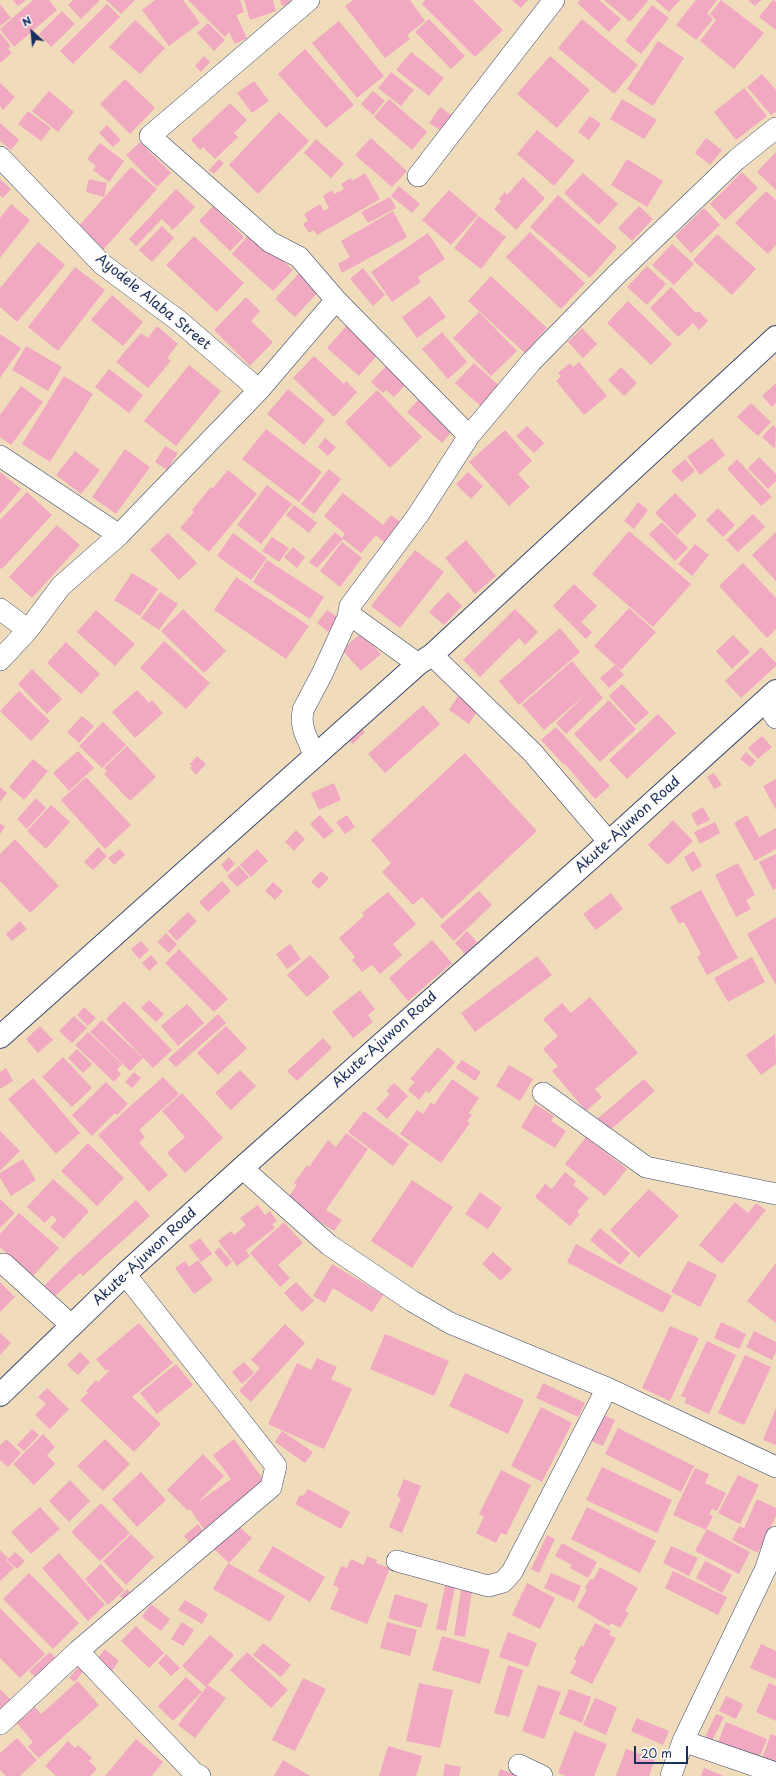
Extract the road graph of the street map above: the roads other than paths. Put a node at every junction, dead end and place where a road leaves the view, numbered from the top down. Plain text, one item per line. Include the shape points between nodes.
1 (309, 0) edge
2 (554, 0) edge
3 (776, 128) edge
4 (0, 157) edge
5 (418, 176) dead end
6 (336, 300) junction
7 (776, 337) edge
8 (259, 390) junction
9 (469, 436) junction
10 (0, 456) edge
11 (119, 535) junction
12 (0, 609) edge
13 (348, 617) junction
14 (28, 630) junction
15 (425, 659) junction
16 (0, 660) edge
17 (772, 703) edge
18 (315, 757) junction
19 (609, 842) junction
20 (0, 1037) edge
21 (543, 1093) dead end
22 (242, 1168) junction
23 (776, 1194) edge
24 (4, 1264) dead end
25 (125, 1274) junction
26 (72, 1326) junction
27 (607, 1388) junction
28 (0, 1395) edge
29 (776, 1468) edge
30 (776, 1538) edge
31 (397, 1561) dead end
32 (771, 1569) edge
33 (78, 1651) junction
34 (0, 1724) edge
35 (683, 1741) junction
36 (519, 1766) dead end
37 (776, 1773) edge
38 (195, 1775) edge
39 (542, 1776) edge
40 (671, 1776) edge

1 - 6 street via 150,136 270,242 299,257
2 - 5 street
3 - 9 street via 736,160 615,276 531,362
4 - 8 street, Ayodele Alaba Street via 102,264 180,320
6 - 8 street
6 - 9 street
7 - 15 main road
8 - 11 street
9 - 13 street via 418,515 350,606
10 - 11 street
11 - 14 street via 61,586
12 - 14 street
13 - 15 street via 354,617
13 - 18 street via 303,710 304,731
14 - 16 street
15 - 18 main road
15 - 19 street via 532,752
17 - 19 main road, Akute-Ajuwon Road
18 - 20 main road
19 - 22 main road, Akute-Ajuwon Road
21 - 23 street via 646,1167
22 - 25 main road, Akute-Ajuwon Road
22 - 27 street via 329,1244 412,1301 450,1323
24 - 26 street
25 - 26 main road, Akute-Ajuwon Road
25 - 33 street via 276,1466 271,1487
26 - 28 main road, Akute-Ajuwon Road
27 - 29 street
27 - 31 street via 512,1572 503,1582 488,1586
30 - 32 street
32 - 35 street
33 - 34 street
33 - 38 street
35 - 37 street
35 - 40 street
36 - 39 street

